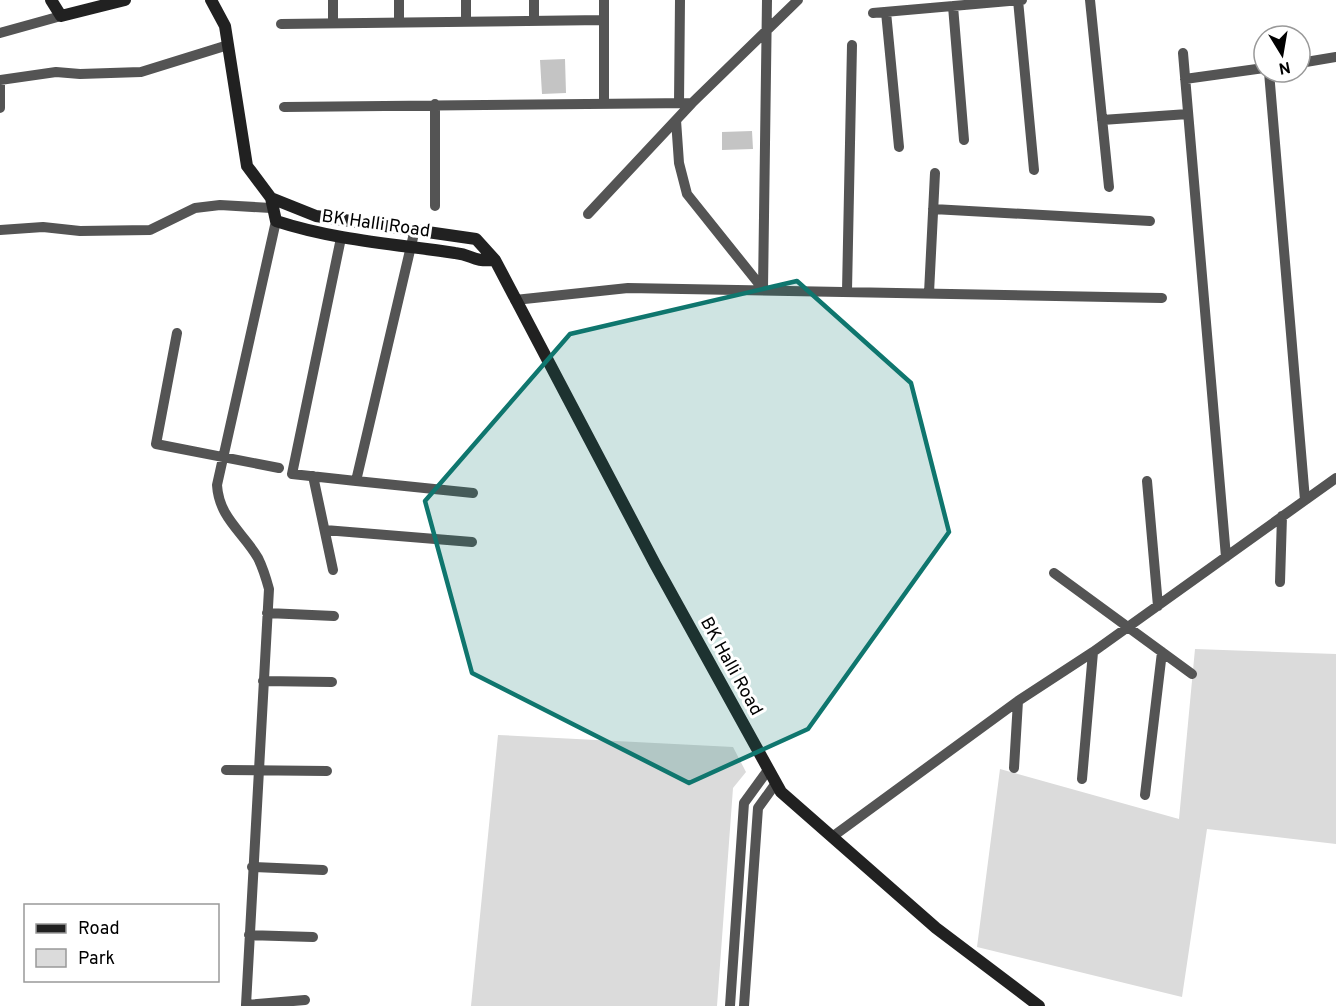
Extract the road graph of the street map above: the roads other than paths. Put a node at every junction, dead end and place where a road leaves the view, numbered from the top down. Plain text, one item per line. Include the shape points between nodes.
1 (51, 0) edge
2 (125, 0) edge
3 (211, 0) edge
4 (333, 0) edge
5 (399, 0) edge
6 (466, 0) edge
7 (534, 0) edge
8 (604, 0) edge
9 (680, 0) edge
10 (766, 0) edge
11 (798, 0) edge
12 (1020, 0) edge
13 (1090, 0) edge
14 (953, 6) junction
15 (886, 12) junction
16 (873, 13) dead end
17 (61, 16) junction
18 (604, 20) junction
19 (534, 21) junction
20 (466, 22) junction
21 (333, 23) junction
22 (399, 23) junction
23 (281, 24) dead end
24 (766, 31) junction
25 (0, 33) edge
26 (228, 45) junction
27 (852, 45) dead end
28 (1183, 52) dead end
29 (1336, 57) edge
30 (1312, 61) edge
31 (1252, 70) edge
32 (1185, 79) junction
33 (1270, 84) edge
34 (604, 103) junction
35 (679, 103) junction
36 (692, 103) junction
37 (435, 104) junction
38 (284, 107) dead end
39 (0, 108) edge
40 (1188, 114) junction
41 (676, 120) junction
42 (1102, 120) junction
43 (963, 140) dead end
44 (899, 147) dead end
45 (1034, 170) dead end
46 (935, 173) dead end
47 (1109, 187) dead end
48 (271, 203) junction
49 (435, 206) dead end
50 (933, 209) junction
51 (588, 214) dead end
52 (276, 221) junction
53 (1150, 221) dead end
54 (415, 229) junction
55 (0, 230) edge
56 (341, 238) junction
57 (413, 247) junction
58 (495, 260) junction
59 (763, 289) junction
60 (847, 291) junction
61 (929, 292) junction
62 (1162, 298) dead end
63 (515, 300) junction
64 (177, 333) dead end
65 (222, 459) junction
66 (279, 468) dead end
67 (313, 476) junction
68 (1336, 478) edge
69 (356, 481) junction
70 (1147, 481) dead end
71 (473, 493) dead end
72 (1305, 500) junction
73 (1282, 516) junction
74 (325, 530) junction
75 (472, 542) dead end
76 (1226, 557) junction
77 (333, 570) dead end
78 (1054, 573) dead end
79 (1281, 582) dead end
80 (1158, 606) junction
81 (267, 613) junction
82 (334, 616) dead end
83 (1128, 627) junction
84 (1093, 652) junction
85 (1162, 652) junction
86 (1192, 675) dead end
87 (262, 681) junction
88 (332, 682) dead end
89 (1018, 701) junction
90 (1014, 768) dead end
91 (226, 770) dead end
92 (768, 770) junction
93 (257, 771) junction
94 (327, 771) dead end
95 (1082, 779) dead end
96 (776, 783) junction
97 (1145, 795) dead end
98 (832, 837) junction
99 (252, 867) junction
100 (323, 870) dead end
101 (249, 935) junction
102 (313, 937) dead end
103 (305, 1000) dead end
104 (730, 1006) edge
105 (744, 1006) edge
106 (1039, 1006) edge

1 - 17 main road
2 - 17 main road
3 - 26 main road via 225,26
4 - 21 street
5 - 22 street
6 - 20 street
7 - 19 street
8 - 18 street
9 - 35 street
10 - 24 street
11 - 24 street
12 - 14 street
12 - 45 street
13 - 42 street
14 - 15 street
14 - 43 street
15 - 16 street
15 - 44 street
17 - 25 street
18 - 19 street
18 - 34 street
19 - 20 street
20 - 22 street
21 - 22 street
21 - 23 street
24 - 36 street
24 - 59 street
26 - 39 street via 141,72 56,72 0,80
26 - 48 main road via 247,166
27 - 60 street
28 - 32 street
29 - 30 street
31 - 32 street
32 - 40 street
33 - 72 street
34 - 35 street
34 - 37 street
35 - 36 street
36 - 41 street
37 - 38 street
37 - 49 street
40 - 42 street
40 - 76 street
41 - 51 street
41 - 59 street via 679,163 687,195
42 - 47 street
46 - 50 street
48 - 52 main road
48 - 54 main road, BK Halli Road via 316,216
48 - 55 street via 195,208 150,230
50 - 53 street
50 - 61 street
52 - 56 main road, BK Halli Road
52 - 65 street
54 - 57 street
54 - 58 main road, BK Halli Road via 476,239
56 - 57 main road, BK Halli Road
56 - 67 street via 292,474
57 - 58 main road, BK Halli Road via 459,253 477,262
57 - 69 street
58 - 63 main road, BK Halli Road
59 - 60 street
59 - 63 street via 628,288
60 - 61 street
61 - 62 street
63 - 92 main road, BK Halli Road
64 - 65 street via 156,444
65 - 66 street
65 - 81 street via 218,498 230,523 262,567 269,589
67 - 69 street
67 - 74 street
68 - 72 street
69 - 71 street
70 - 80 street
72 - 73 street
73 - 76 street
73 - 79 street
74 - 75 street
74 - 77 street
76 - 80 street
78 - 83 street
80 - 83 street
81 - 82 street
81 - 87 street
83 - 84 street
83 - 85 street
84 - 89 street
84 - 95 street
85 - 86 street
85 - 97 street
87 - 88 street
87 - 93 street
89 - 90 street
89 - 98 street
91 - 93 street
92 - 96 main road, BK Halli Road
92 - 104 street via 744,803
93 - 94 street
93 - 99 street
96 - 98 main road, BK Halli Road via 781,792
96 - 105 street via 758,808
98 - 106 main road, BK Halli Road via 936,928
99 - 100 street
99 - 101 street
101 - 102 street
101 - 103 street via 246,1005

